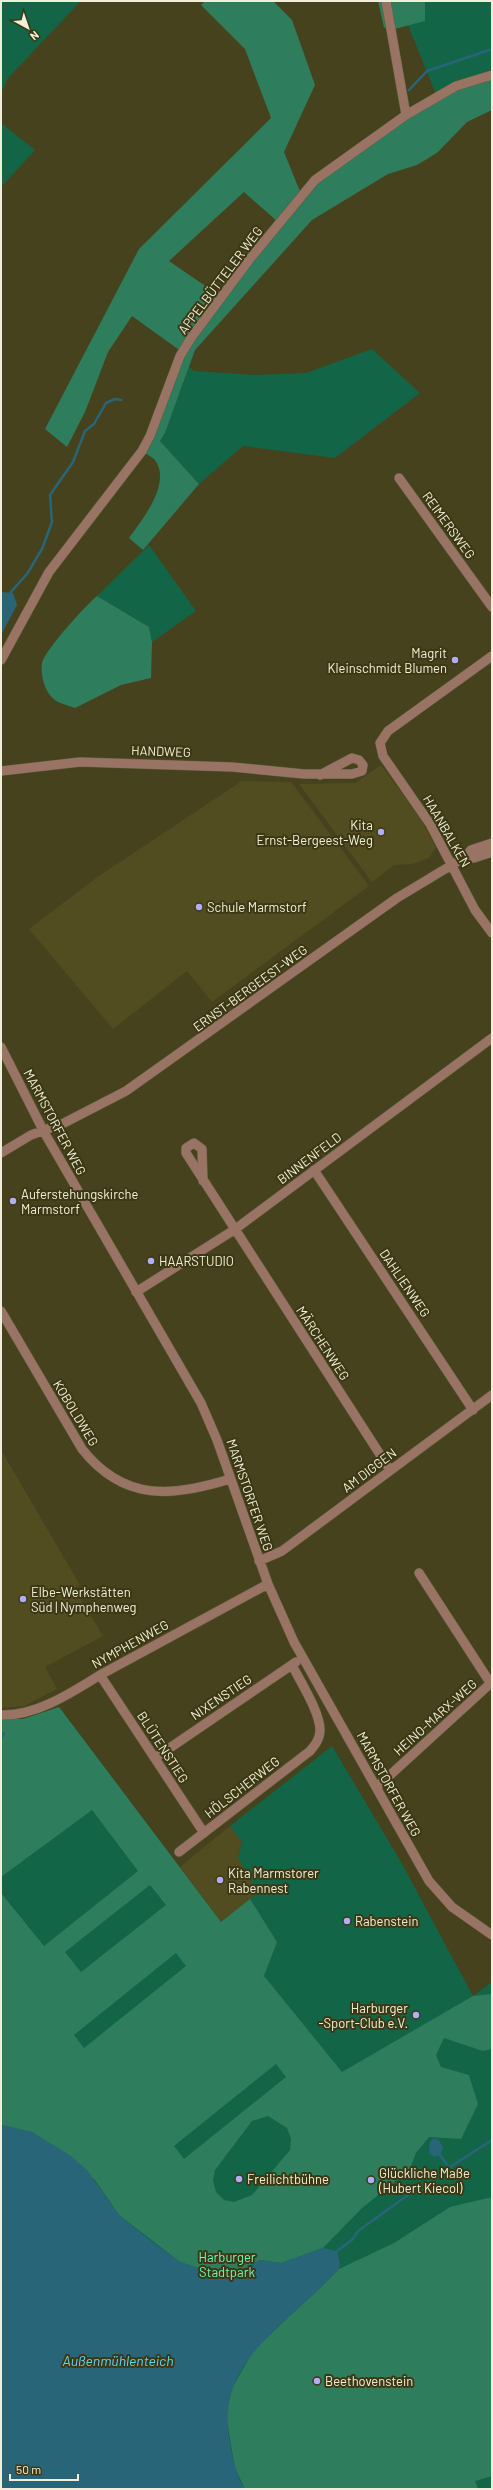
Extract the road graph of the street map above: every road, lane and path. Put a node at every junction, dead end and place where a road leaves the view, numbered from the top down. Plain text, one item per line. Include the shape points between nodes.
1 (386, 1) edge
2 (492, 75) edge
3 (406, 115) junction
4 (399, 478) dead end
5 (492, 607) edge
6 (492, 656) edge
7 (1, 660) edge
8 (1, 771) edge
9 (320, 775) dead end
10 (492, 843) edge
11 (492, 852) edge
12 (465, 857) junction
13 (451, 864) junction
14 (492, 934) edge
15 (492, 1038) edge
16 (1, 1047) edge
17 (44, 1132) junction
18 (1, 1153) edge
19 (314, 1170) junction
20 (203, 1181) dead end
21 (234, 1230) junction
22 (136, 1292) junction
23 (1, 1311) edge
24 (492, 1395) edge
25 (473, 1410) junction
26 (390, 1470) junction
27 (230, 1479) junction
28 (260, 1561) junction
29 (419, 1573) dead end
30 (268, 1584) junction
31 (302, 1657) junction
32 (292, 1665) junction
33 (100, 1675) junction
34 (491, 1683) edge
35 (1, 1715) edge
36 (155, 1758) junction
37 (377, 1787) junction
38 (204, 1833) junction
39 (179, 1852) dead end
40 (492, 1935) edge

1 - 3 street
2 - 3 street, APPELBÜTTELER WEG via 456,86
3 - 7 street, APPELBÜTTELER WEG via 315,180 211,309 180,356 142,451 49,572
4 - 5 street, REIMERSWEG
6 - 13 street, HAANBALKEN via 388,731 380,743 383,756 423,812
8 - 9 street, HANDWEG via 80,762 232,767
10 - 12 street, ERNST-BERGEEST-WEG via 471,850
11 - 12 street, ERNST-BERGEEST-WEG via 474,858
12 - 13 street, ERNST-BERGEEST-WEG
13 - 14 street, HAANBALKEN via 475,910
13 - 17 street, ERNST-BERGEEST-WEG via 397,898 126,1091
15 - 19 street, BINNENFELD
16 - 17 street, MARMSTORFER WEG
17 - 18 street, ERNST-BERGEEST-WEG via 31,1135
17 - 22 street, MARMSTORFER WEG
19 - 21 street, BINNENFELD
19 - 25 street, DAHLIENWEG
20 - 21 street, MÄRCHENWEG
21 - 22 street, BINNENFELD
21 - 26 street, MÄRCHENWEG
22 - 27 street, MARMSTORFER WEG via 201,1404
23 - 27 street, KOBOLDWEG via 78,1443 99,1468 132,1486 153,1491 193,1490
24 - 25 street, AM DIGGEN
25 - 26 street, AM DIGGEN
26 - 28 street, AM DIGGEN via 282,1551
27 - 28 street, MARMSTORFER WEG
28 - 30 street, MARMSTORFER WEG
29 - 34 street
30 - 31 street, MARMSTORFER WEG
30 - 33 street, NYMPHENWEG
31 - 32 street, NIXENSTIEG
31 - 37 street, MARMSTORFER WEG
32 - 36 street, NIXENSTIEG
32 - 38 street, HÖLSCHERWEG via 317,1718 320,1729 318,1741 310,1751
33 - 35 street, NYMPHENWEG via 74,1691 19,1715
33 - 36 street, BLÜTENSTIEG
34 - 37 street, HEINO-MARX-WEG
36 - 38 street, BLÜTENSTIEG
37 - 40 street, MARMSTORFER WEG via 434,1888 467,1920
38 - 39 street, HÖLSCHERWEG

